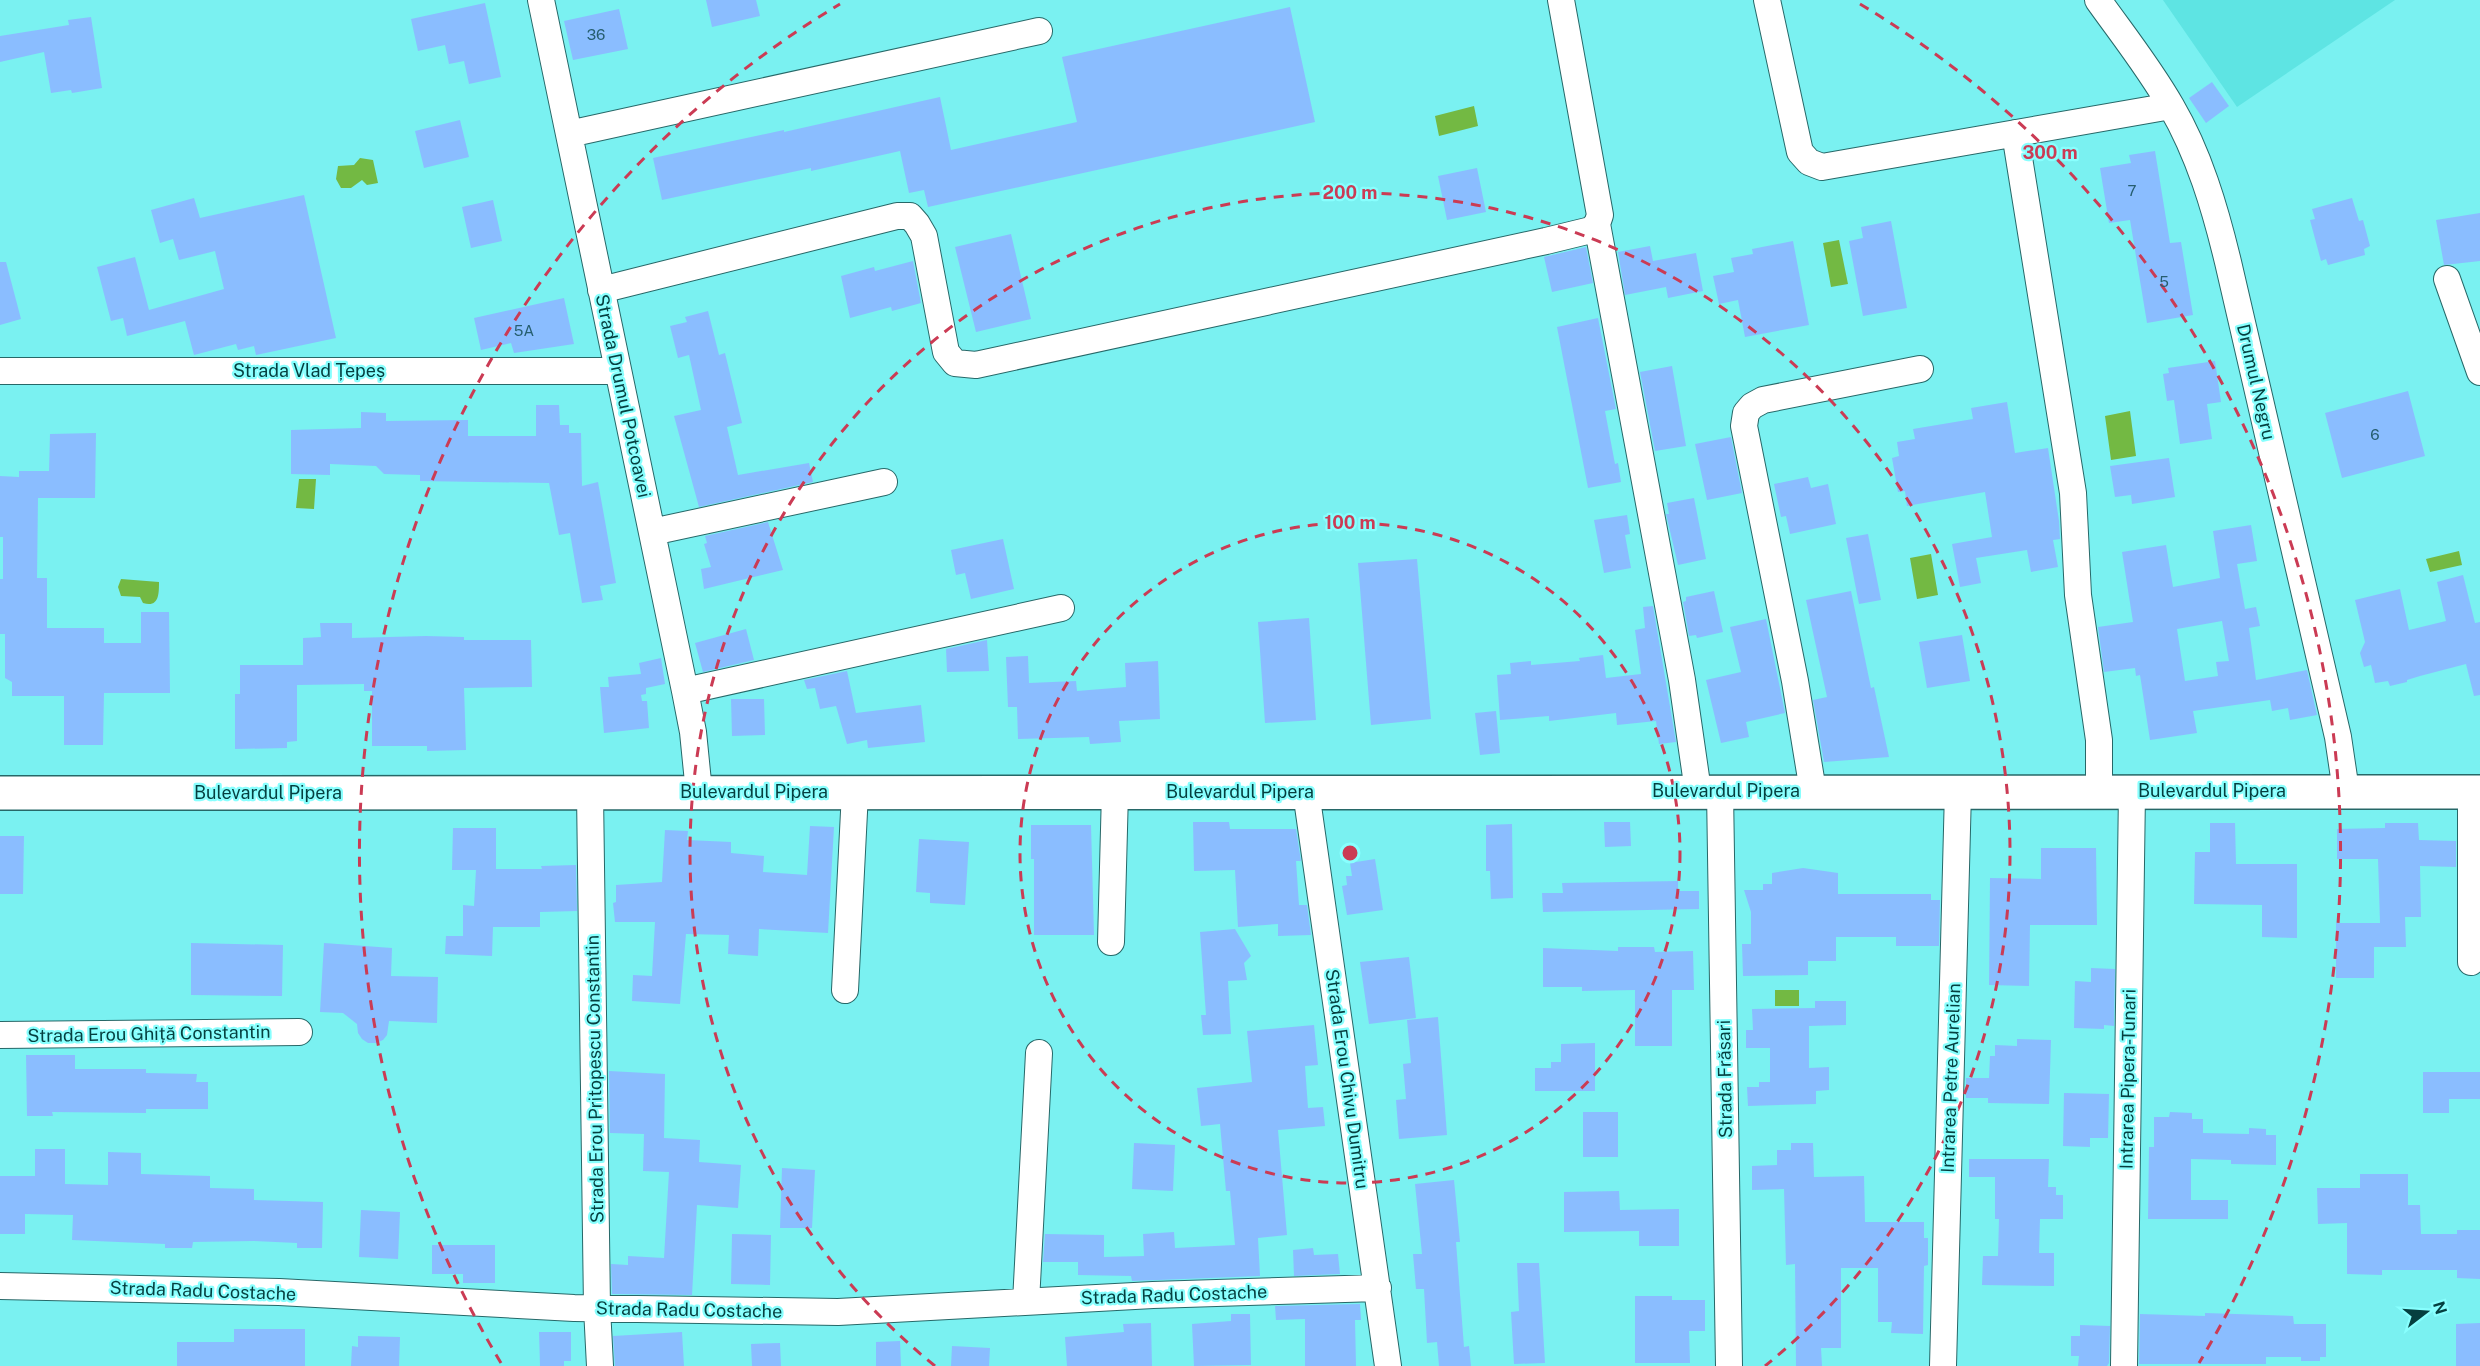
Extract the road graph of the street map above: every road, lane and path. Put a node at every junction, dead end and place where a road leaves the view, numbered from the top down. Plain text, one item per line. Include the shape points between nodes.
1 (1561, 0) edge
2 (1767, 0) edge
3 (2097, 0) edge
4 (549, 2) edge
5 (1039, 31) dead end
6 (2171, 106) junction
7 (2015, 133) junction
8 (569, 134) junction
9 (1598, 224) junction
10 (2447, 279) dead end
11 (601, 290) junction
12 (1920, 369) dead end
13 (0, 371) edge
14 (617, 371) junction
15 (2480, 372) edge
16 (884, 482) dead end
17 (652, 532) junction
18 (1061, 608) dead end
19 (685, 691) junction
20 (1709, 791) junction
21 (1814, 791) junction
22 (1958, 791) junction
23 (2099, 791) junction
24 (2132, 791) junction
25 (2346, 791) junction
26 (699, 792) junction
27 (855, 792) junction
28 (1115, 792) junction
29 (1306, 792) junction
30 (2475, 792) edge
31 (0, 793) edge
32 (590, 793) junction
33 (1111, 942) dead end
34 (2471, 962) dead end
35 (845, 990) dead end
36 (299, 1032) dead end
37 (0, 1035) edge
38 (1039, 1053) dead end
39 (0, 1286) edge
40 (1378, 1288) junction
41 (1026, 1302) junction
42 (597, 1308) junction
43 (600, 1366) edge
44 (1388, 1366) edge
45 (1730, 1366) edge
46 (1943, 1366) edge
47 (2124, 1366) edge

1 - 9 street, Strada Frăsari via 1600,215
2 - 7 street via 1796,141 1809,162 1822,167
3 - 6 street, Drumul Negru
4 - 8 street, Strada Drumul Potcoavei
5 - 8 street
6 - 7 street
6 - 25 street, Drumul Negru via 2189,142 2220,229 2338,737
7 - 23 street via 2073,493 2078,595 2099,740
8 - 11 street, Strada Drumul Potcoavei
9 - 11 street via 1591,230 1546,241 976,365 955,363 946,352 924,236 910,216 897,216
9 - 20 street, Strada Frăsari via 1682,680
10 - 15 street
11 - 14 street, Strada Drumul Potcoavei
12 - 21 street via 1763,400 1746,413 1744,426 1751,465
13 - 14 street, Strada Vlad Țepeș
14 - 17 street, Strada Drumul Potcoavei
16 - 17 street
17 - 19 street, Strada Drumul Potcoavei
18 - 19 street
19 - 26 street, Strada Drumul Potcoavei
20 - 21 main road, Bulevardul Pipera
20 - 29 main road, Bulevardul Pipera
20 - 45 street, Strada Frăsari
21 - 22 main road, Bulevardul Pipera
22 - 23 main road, Bulevardul Pipera
22 - 46 street, Intrarea Petre Aurelian
23 - 24 main road, Bulevardul Pipera
24 - 25 main road, Bulevardul Pipera
24 - 47 street, Intrarea Pipera-Tunari
25 - 30 main road, Bulevardul Pipera
26 - 27 main road, Bulevardul Pipera
26 - 32 main road, Bulevardul Pipera
27 - 28 main road, Bulevardul Pipera
27 - 35 street
28 - 29 main road, Bulevardul Pipera
28 - 33 street
29 - 40 street, Strada Erou Chivu Dumitru
30 - 34 street
31 - 32 main road, Bulevardul Pipera
32 - 42 street, Strada Erou Pritopescu Constantin
36 - 37 street, Strada Erou Ghiță Constantin
38 - 41 street
39 - 42 street, Strada Radu Costache via 279,1292
40 - 41 street, Strada Radu Costache
40 - 44 street, Strada Erou Chivu Dumitru
41 - 42 street, Strada Radu Costache via 838,1312
42 - 43 street, Strada Erou Pritopescu Constantin

